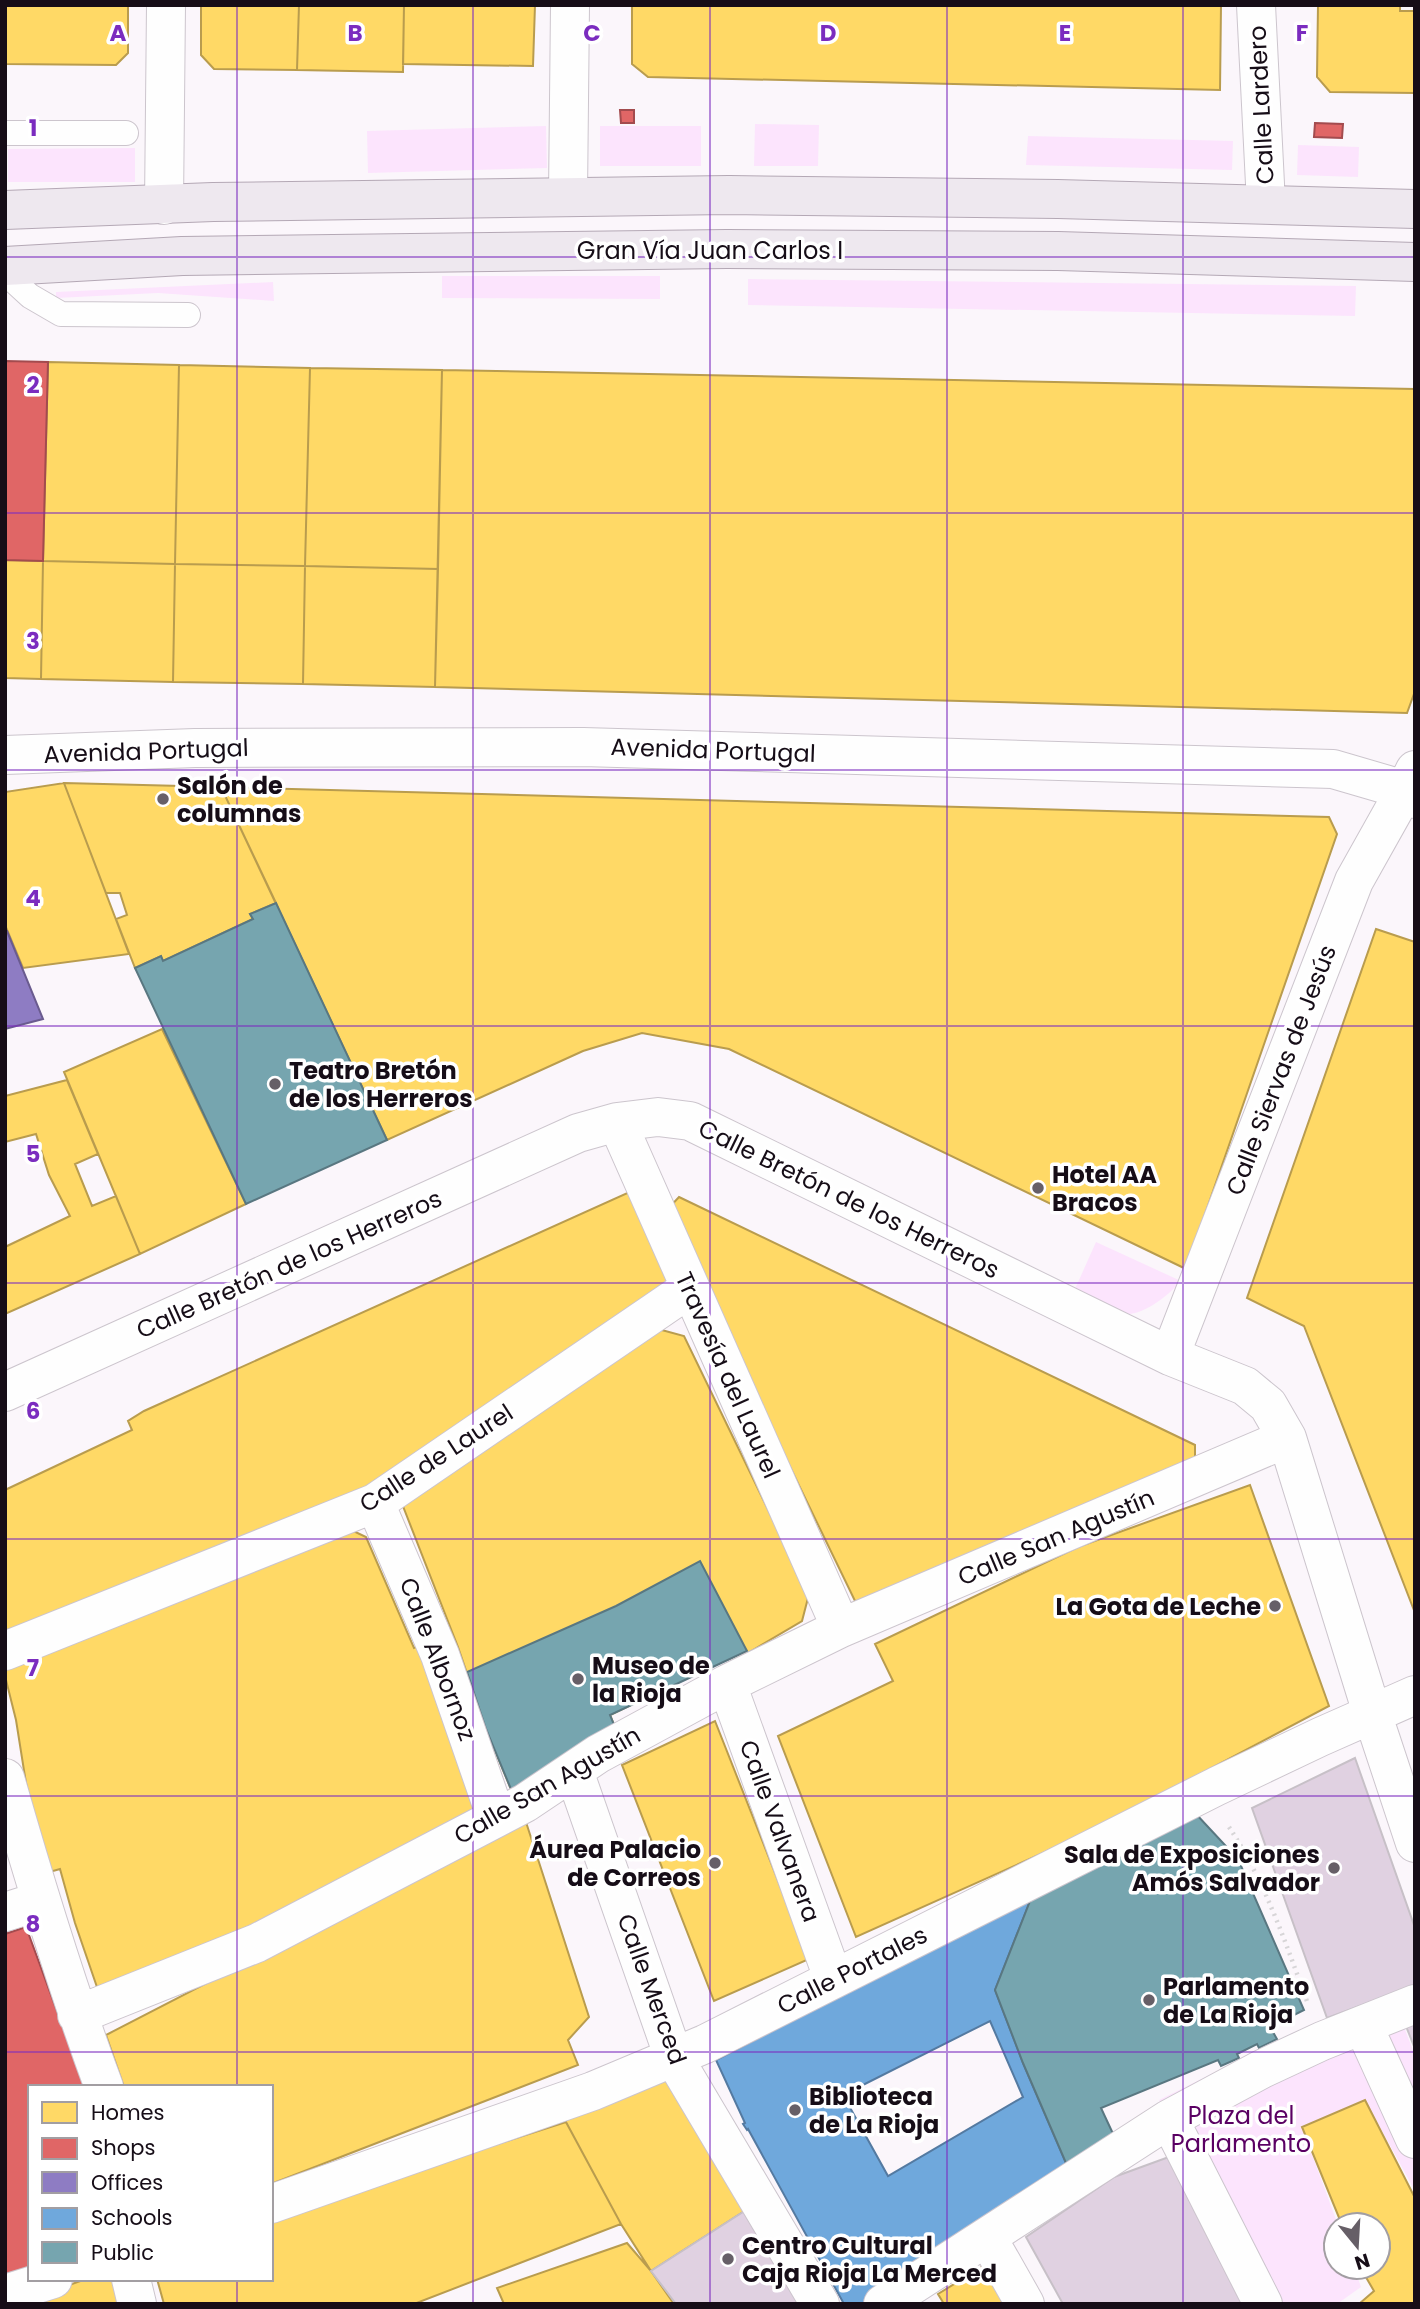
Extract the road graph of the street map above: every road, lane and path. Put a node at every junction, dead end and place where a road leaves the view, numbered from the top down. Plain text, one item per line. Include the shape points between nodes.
1 (166, 5) edge
2 (570, 5) edge
3 (1256, 5) edge
4 (5, 132) edge
5 (127, 133) dead end
6 (568, 196) junction
7 (1266, 204) junction
8 (164, 205) junction
9 (1415, 209) edge
10 (5, 210) edge
11 (1415, 262) edge
12 (5, 266) edge
13 (5, 273) edge
14 (188, 315) dead end
15 (5, 755) edge
16 (1412, 786) edge
17 (617, 1122) junction
18 (690, 1288) junction
19 (1170, 1356) junction
20 (5, 1392) edge
21 (1287, 1438) junction
22 (375, 1503) junction
23 (841, 1628) junction
24 (5, 1651) edge
25 (727, 1684) junction
26 (1415, 1695) edge
27 (1371, 1713) junction
28 (574, 1771) junction
29 (5, 1778) edge
30 (1206, 1792) junction
31 (496, 1817) junction
32 (1415, 1843) edge
33 (23, 1906) edge
34 (833, 1978) junction
35 (1415, 2004) edge
36 (77, 2015) junction
37 (1363, 2025) junction
38 (1322, 2041) junction
39 (674, 2058) junction
40 (103, 2085) edge
41 (1169, 2119) junction
42 (1415, 2139) edge
43 (273, 2203) edge
44 (987, 2237) junction
45 (47, 2281) edge
46 (131, 2281) edge
47 (5, 2294) edge
48 (137, 2304) edge
49 (820, 2304) edge
50 (883, 2304) edge
51 (1025, 2304) edge
52 (1262, 2304) edge

1 - 8 street
2 - 6 street
3 - 7 street, Calle Lardero
4 - 5 lane
6 - 7 main road
6 - 8 main road
7 - 9 main road
8 - 10 main road
11 - 12 main road, Gran Vía Juan Carlos I via 1058,251 727,248 181,256
13 - 14 lane via 30,296 61,314
15 - 16 street, Avenida Portugal via 194,748 583,747 1333,769
16 - 19 street, Calle Siervas de Jesús via 1354,881
17 - 18 street, Travesía del Laurel
17 - 19 street, Calle Bretón de los Herreros via 658,1117 691,1121
17 - 20 street, Calle Bretón de los Herreros via 578,1133
18 - 22 street, Calle de Laurel
18 - 23 street, Travesía del Laurel
19 - 21 street, Calle Bretón de los Herreros via 1245,1386 1268,1405
21 - 23 street, Calle San Agustín
21 - 27 street, Calle Bretón de los Herreros
22 - 24 street, Calle de Laurel
22 - 31 street, Calle Albornoz via 440,1655
23 - 25 street, Calle San Agustín
25 - 28 street, Calle San Agustín
25 - 34 street, Calle Valvanera
26 - 27 street, Calle Portales
27 - 30 street, Calle Portales
27 - 32 street, Calle Bretón de los Herreros
28 - 31 street, Calle San Agustín
28 - 39 street, Calle Merced
29 - 33 street
30 - 34 street, Calle Portales
30 - 38 path via 1247,1854
31 - 36 street, Calle San Agustín via 257,1943
33 - 36 street
34 - 39 street, Calle Portales
35 - 37 street
36 - 40 street
37 - 38 street
37 - 42 street
38 - 41 street
39 - 43 street, Calle Portales
39 - 49 street, Calle Merced
41 - 44 street
41 - 52 street
44 - 50 street
44 - 51 street
45 - 47 street
46 - 48 street

